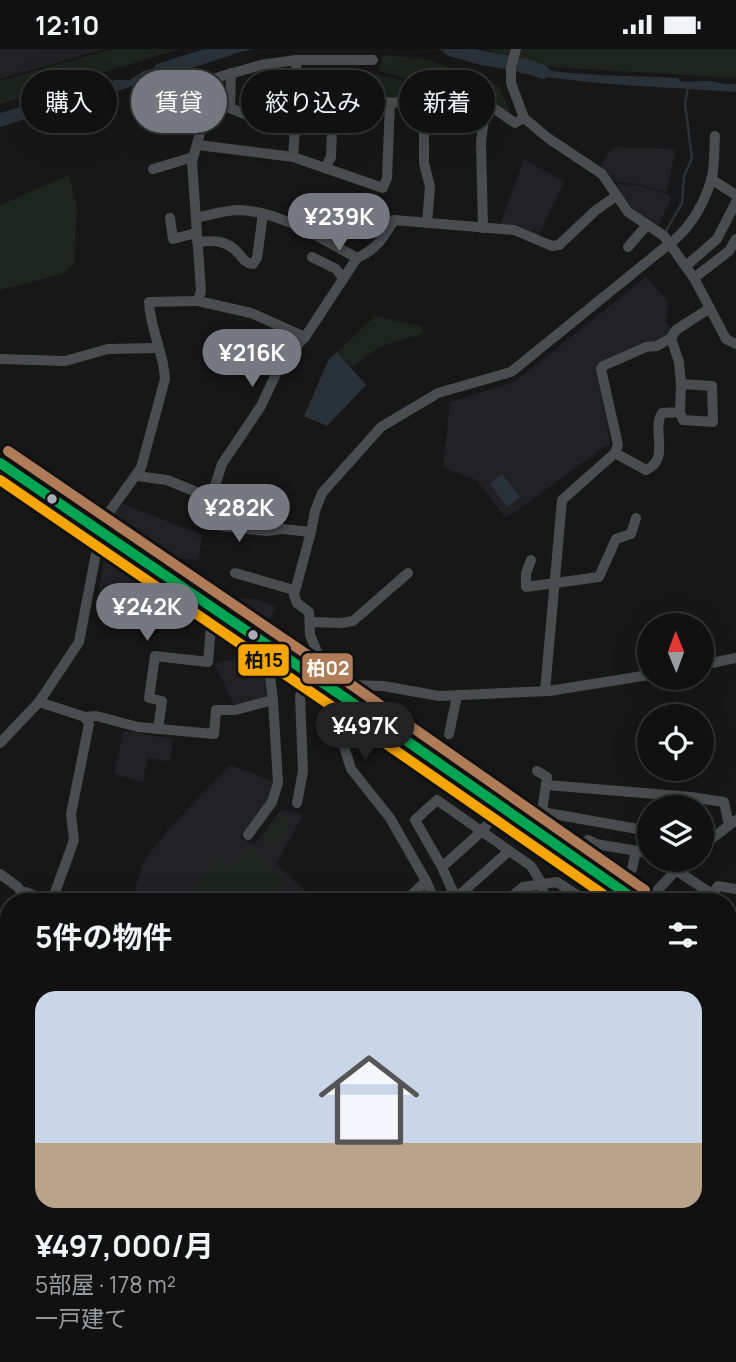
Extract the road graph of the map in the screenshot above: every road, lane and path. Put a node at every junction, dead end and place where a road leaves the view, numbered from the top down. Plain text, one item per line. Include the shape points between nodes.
1 (516, 49) edge
2 (296, 60) junction
3 (373, 60) dead end
4 (296, 70) edge
5 (231, 73) junction
6 (385, 103) edge
7 (390, 103) junction
8 (241, 112) edge
9 (524, 118) junction
10 (295, 133) edge
11 (332, 133) edge
12 (715, 136) dead end
13 (198, 145) junction
14 (193, 157) junction
15 (293, 157) junction
16 (325, 168) junction
17 (153, 169) dead end
18 (711, 179) junction
19 (736, 194) edge
20 (616, 195) junction
21 (736, 202) edge
22 (263, 214) junction
23 (170, 218) dead end
24 (196, 218) junction
25 (427, 223) junction
26 (646, 226) junction
27 (483, 228) junction
28 (196, 237) junction
29 (736, 239) edge
30 (670, 244) junction
31 (628, 247) dead end
32 (312, 257) dead end
33 (357, 258) junction
34 (685, 266) junction
35 (342, 278) junction
36 (694, 278) junction
37 (198, 301) junction
38 (709, 308) junction
39 (305, 337) junction
40 (671, 338) junction
41 (736, 344) edge
42 (158, 348) junction
43 (0, 359) edge
44 (681, 384) junction
45 (680, 412) junction
46 (615, 453) junction
47 (0, 463) edge
48 (137, 476) junction
49 (211, 498) junction
50 (250, 507) dead end
51 (636, 518) dead end
52 (100, 529) junction
53 (266, 531) junction
54 (311, 532) junction
55 (531, 560) dead end
56 (234, 573) dead end
57 (408, 573) dead end
58 (554, 585) junction
59 (294, 590) junction
60 (216, 609) junction
61 (310, 622) junction
62 (273, 649) junction
63 (736, 658) edge
64 (714, 663) edge
65 (313, 676) junction
66 (637, 677) edge
67 (327, 680) junction
68 (545, 691) junction
69 (342, 695) junction
70 (457, 696) junction
71 (273, 701) junction
72 (39, 702) junction
73 (85, 717) junction
74 (158, 730) junction
75 (449, 734) dead end
76 (0, 743) edge
77 (537, 771) dead end
78 (547, 785) junction
79 (297, 803) dead end
80 (502, 807) junction
81 (542, 812) junction
82 (733, 823) edge
83 (637, 829) edge
84 (536, 831) junction
85 (481, 832) junction
86 (248, 835) dead end
87 (714, 836) edge
88 (588, 840) dead end
89 (509, 851) junction
90 (636, 851) joint
91 (442, 867) junction
92 (632, 869) dead end
93 (674, 872) edge
94 (678, 872) edge
95 (0, 874) edge
96 (426, 881) junction
97 (542, 884) junction
98 (736, 889) edge
99 (22, 893) edge
100 (55, 893) edge
101 (413, 893) edge
102 (431, 893) edge
103 (453, 893) edge
104 (463, 893) edge
105 (516, 893) edge
106 (543, 893) edge
107 (574, 893) edge
108 (625, 893) edge
109 (654, 893) edge
110 (703, 893) edge
111 (713, 893) edge

1 - 9 street via 512,83
2 - 3 street
2 - 4 street
2 - 5 street
5 - 8 street via 230,108
5 - 13 street via 191,85 201,129
6 - 7 street
7 - 16 street via 383,188
7 - 25 street via 424,103 424,163 430,187
9 - 20 street via 602,174
9 - 27 street via 515,123 485,103 481,133
10 - 15 street
11 - 16 street via 331,157
12 - 18 street
13 - 14 street
13 - 15 street
14 - 17 street
14 - 24 street
15 - 16 street
18 - 19 street
18 - 30 street via 688,228
20 - 26 street
20 - 27 street via 559,245 514,230
21 - 34 street via 717,239
22 - 24 street via 238,210
22 - 28 street via 253,264 229,245
22 - 33 street
23 - 28 street via 173,239
24 - 28 street
25 - 27 street
25 - 33 street via 394,221 379,244
26 - 30 street via 656,229
26 - 31 street
28 - 37 street
29 - 36 street via 729,251
30 - 34 street
30 - 54 street via 511,372 438,393 389,420 322,493
32 - 35 street via 336,269
33 - 35 street
34 - 36 street
35 - 39 street
36 - 38 street
37 - 39 street via 251,313
37 - 42 street via 149,302
38 - 40 street
38 - 41 street via 726,339
39 - 49 street via 282,361 261,406 222,464
40 - 44 street via 680,362
40 - 46 street via 601,369 618,445
42 - 43 street via 108,349 65,361
42 - 48 street via 166,380
44 - 45 street
44 - 45 street via 712,386 713,422 683,420
45 - 46 street via 662,413 658,419 660,452 651,468 646,470
46 - 58 street via 562,499
47 - 52 street
48 - 49 street via 167,480
48 - 52 street
49 - 53 street via 220,526
50 - 53 street via 267,509
51 - 58 street via 631,534 616,539 599,577
52 - 60 street
52 - 72 street via 79,642
53 - 54 street
54 - 59 street
55 - 58 street via 526,587
56 - 59 street
57 - 61 street via 353,621
58 - 68 street
59 - 61 street via 297,603 309,612
60 - 62 street
60 - 74 street via 208,662 155,656 149,698 162,701
61 - 67 street
62 - 65 street
62 - 71 street via 268,660
63 - 64 street
65 - 67 street
65 - 79 street via 300,696 303,771
66 - 68 street
67 - 69 street
67 - 70 street
68 - 70 street
69 - 80 street
69 - 96 street via 338,701 342,740 351,769 390,818
70 - 75 street
71 - 74 street via 235,711 216,710 214,734
71 - 86 street via 277,791
72 - 73 street
72 - 76 street
73 - 74 street
73 - 100 street via 89,724 71,814 74,840
77 - 78 street via 547,777
78 - 81 street
78 - 82 street via 724,802
80 - 84 street
80 - 85 street
81 - 83 street
81 - 84 street
82 - 87 street
84 - 108 street
85 - 89 street
85 - 91 street
85 - 91 street via 437,800 415,820
88 - 90 street
89 - 97 street via 531,866
89 - 104 street
90 - 92 street
91 - 103 street
93 - 109 street
94 - 110 street
95 - 99 street
96 - 101 street
96 - 102 street
97 - 105 street
97 - 106 street
97 - 107 street via 557,882
98 - 111 street via 718,886

